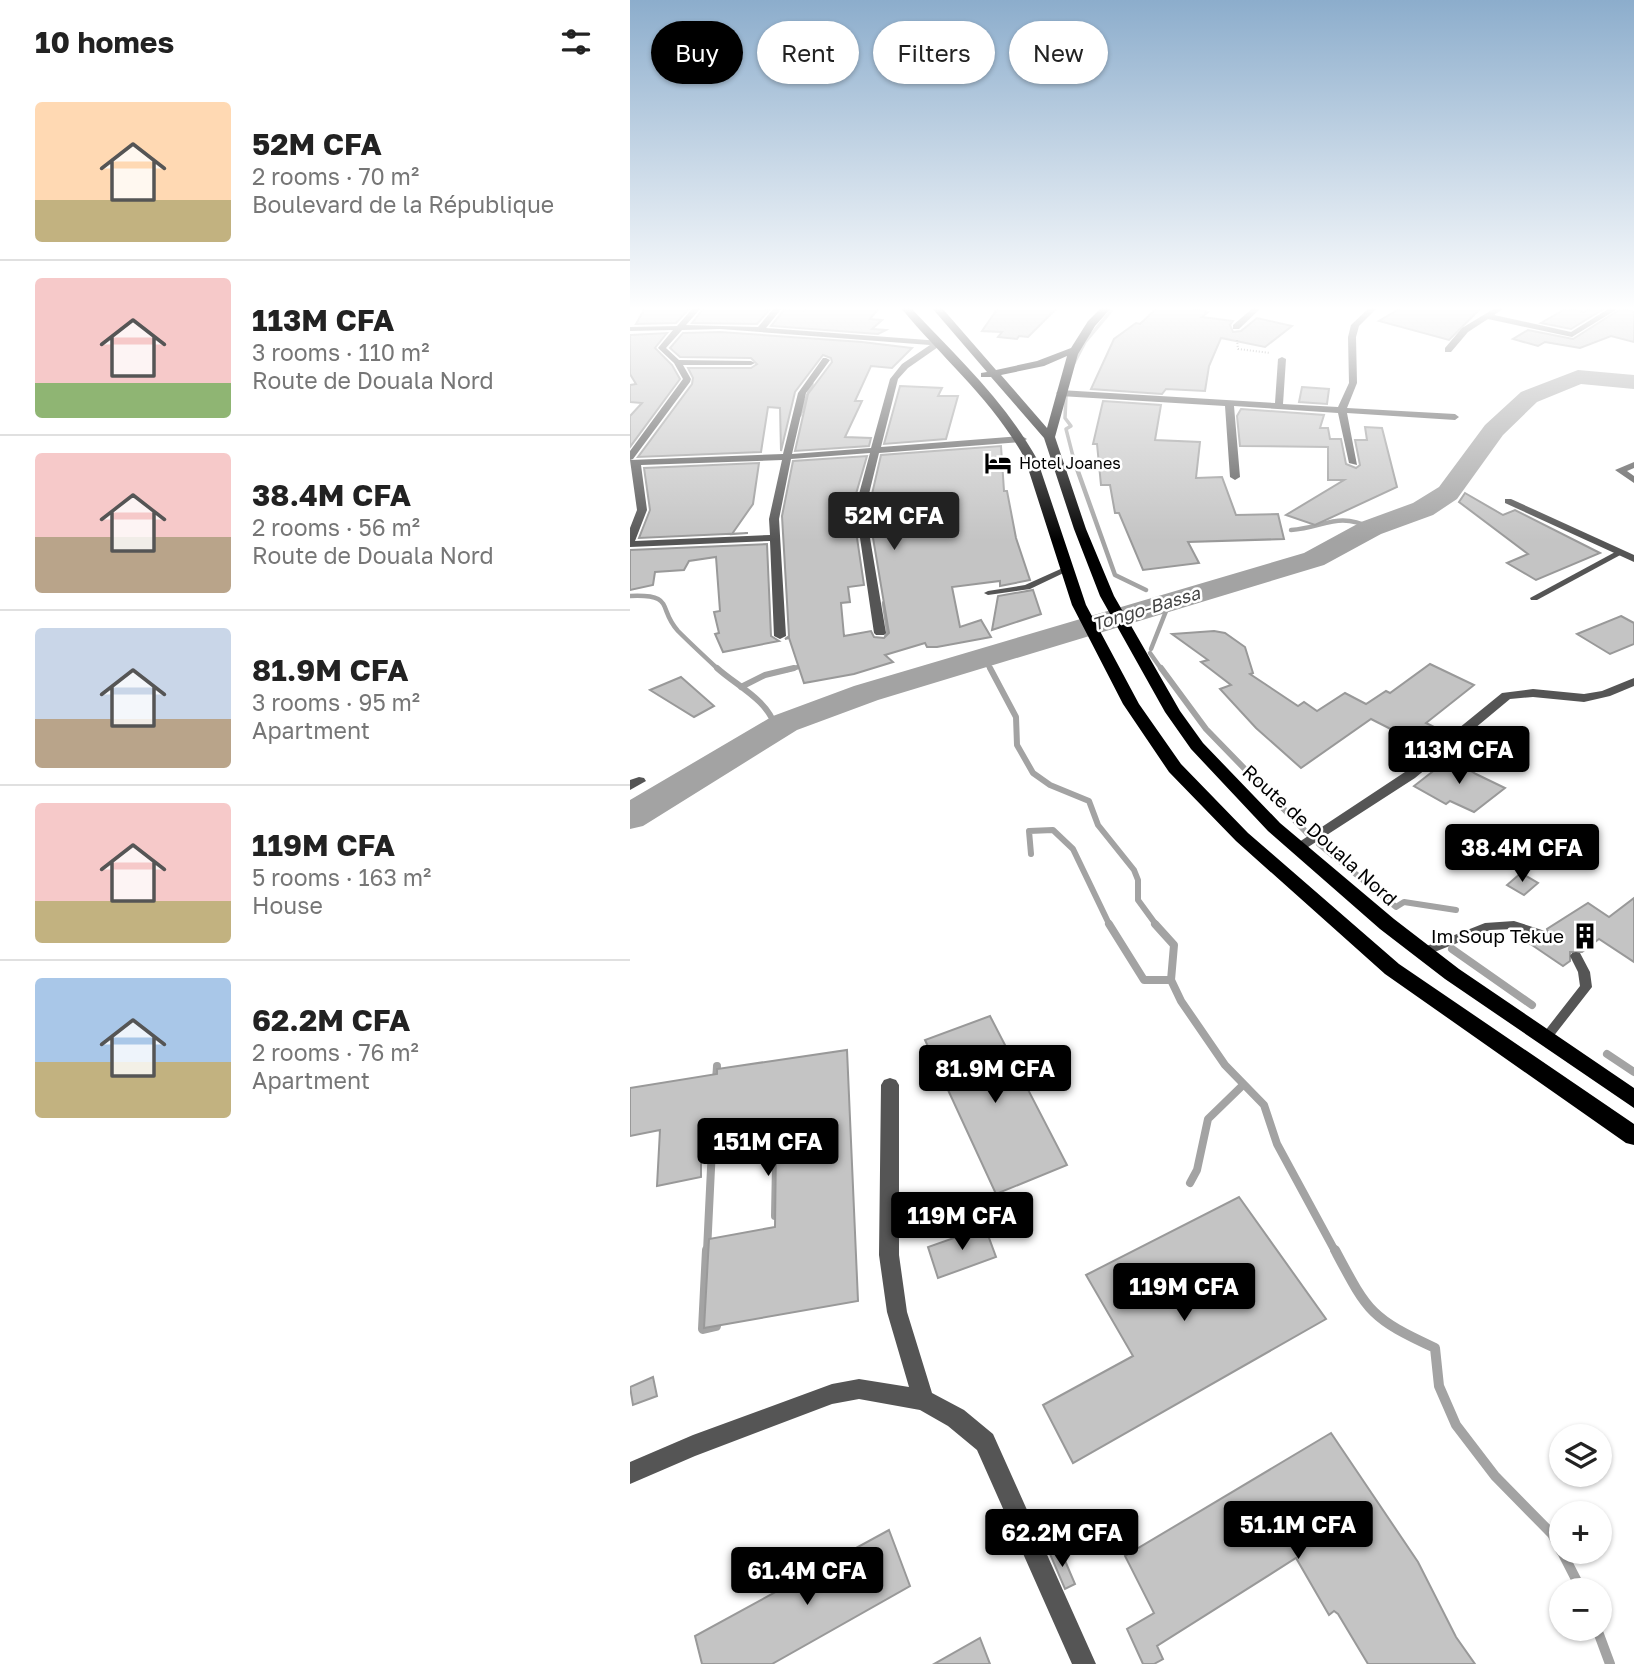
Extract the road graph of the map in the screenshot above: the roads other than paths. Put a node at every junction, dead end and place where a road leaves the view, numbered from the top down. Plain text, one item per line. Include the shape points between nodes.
1 (684, 386) edge
2 (807, 386) edge
3 (892, 386) edge
4 (978, 386) edge
5 (1003, 386) edge
6 (1062, 386) edge
7 (1280, 386) edge
8 (1352, 386) edge
9 (1060, 393) junction
10 (1229, 402) junction
11 (1279, 405) junction
12 (1342, 409) junction
13 (1455, 417) dead end
14 (1049, 437) junction
15 (1022, 439) junction
16 (874, 452) junction
17 (786, 457) junction
18 (632, 461) edge
19 (1354, 463) dead end
20 (1634, 465) edge
21 (1235, 477) dead end
22 (1634, 480) edge
23 (1508, 501) dead end
24 (1080, 529) junction
25 (1055, 531) junction
26 (775, 538) junction
27 (630, 542) edge
28 (1620, 553) junction
29 (1634, 559) edge
30 (1068, 569) junction
31 (988, 593) dead end
32 (1534, 598) dead end
33 (880, 633) dead end
34 (780, 636) dead end
35 (1634, 682) edge
36 (1297, 848) junction
37 (1541, 934) dead end
38 (1423, 952) junction
39 (1576, 956) dead end
40 (1545, 1039) junction
41 (890, 1085) dead end
42 (1634, 1099) edge
43 (1634, 1136) edge
44 (923, 1400) junction
45 (630, 1473) edge
46 (1084, 1664) edge

1 - 18 street
2 - 17 street
3 - 16 street
4 - 15 main road
5 - 14 main road
6 - 9 main road
7 - 11 street
8 - 12 street
9 - 10 street
9 - 14 main road
10 - 11 street
10 - 21 street
11 - 12 street
12 - 13 street
12 - 19 street
14 - 24 main road, Route de Douala Nord
15 - 16 street
15 - 25 main road
16 - 17 street
16 - 33 street via 863,516
17 - 18 street
17 - 26 street via 775,503
18 - 27 street via 642,510
20 - 22 street via 1620,470
23 - 28 street
24 - 25 main road
24 - 36 main road, Route de Douala Nord via 1128,635 1197,746
25 - 30 main road
26 - 27 street
26 - 34 street
28 - 29 street
28 - 32 lane
30 - 31 lane via 1027,587
30 - 43 main road via 1079,605 1131,704 1175,768 1242,837 1392,969
35 - 36 street via 1601,696 1577,698 1524,690 1506,696 1410,775
36 - 38 main road, Route de Douala Nord
37 - 38 lane via 1514,925 1489,926
38 - 40 main road, Route de Douala Nord
39 - 40 lane via 1586,987
40 - 42 main road, Route de Douala Nord
41 - 44 street via 890,1266 897,1312
44 - 45 street via 859,1389 832,1394
44 - 46 street via 956,1418 985,1442

